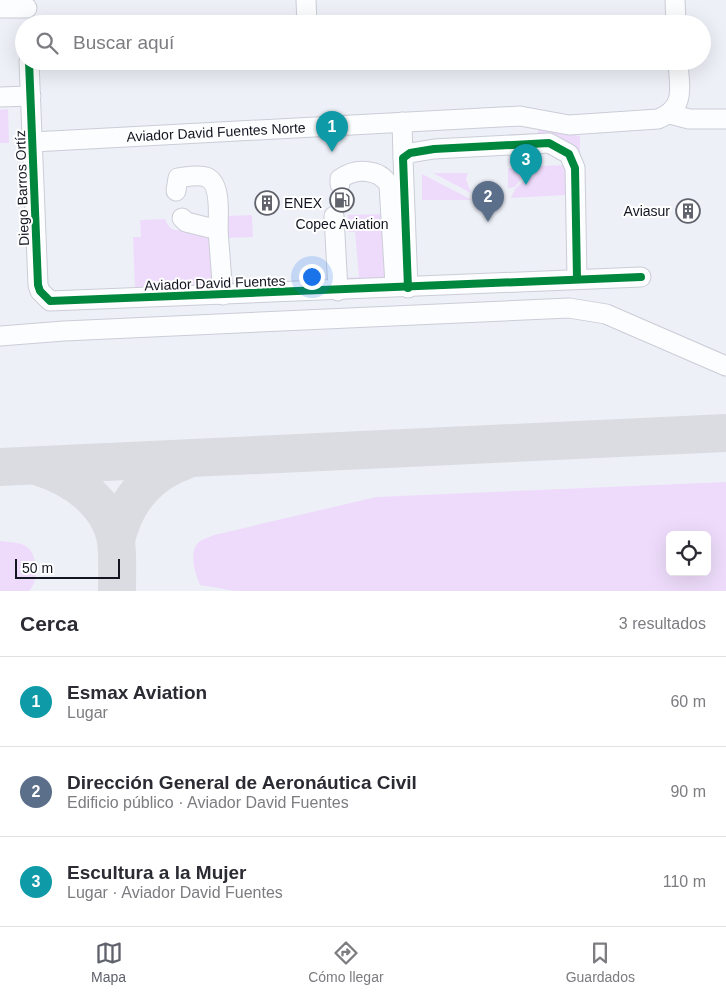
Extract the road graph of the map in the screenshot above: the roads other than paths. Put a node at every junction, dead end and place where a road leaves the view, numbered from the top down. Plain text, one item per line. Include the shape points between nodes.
1 (306, 0) edge
2 (675, 0) edge
3 (0, 8) edge
4 (27, 10) edge
5 (307, 15) edge
6 (676, 15) edge
7 (30, 70) edge
8 (679, 70) edge
9 (31, 96) junction
10 (0, 97) edge
11 (670, 114) junction
12 (726, 119) edge
13 (402, 128) junction
14 (33, 142) junction
15 (410, 155) junction
16 (340, 184) dead end
17 (176, 191) dead end
18 (334, 216) dead end
19 (182, 218) dead end
20 (218, 230) junction
21 (641, 277) dead end
22 (577, 278) junction
23 (401, 288) junction
24 (338, 291) junction
25 (223, 295) junction
26 (59, 302) joint
27 (0, 336) edge
28 (726, 366) edge

1 - 5 street
2 - 6 street
3 - 4 street
7 - 9 street, Diego Barros Ortíz
8 - 11 street via 680,96
9 - 10 street
9 - 14 street, Diego Barros Ortíz
11 - 12 street via 689,119
11 - 13 street, Aviador David Fuentes Norte via 658,119 569,125 527,116
13 - 14 street, Aviador David Fuentes Norte
13 - 15 street
14 - 26 street, Diego Barros Ortíz via 38,285 44,297
15 - 22 street via 541,143 564,150 575,168
15 - 23 street
16 - 23 street via 340,179 348,173 373,172 382,175 389,185
17 - 20 street via 178,178 205,176 213,181
18 - 24 street
19 - 20 street via 186,222
20 - 25 street
21 - 22 street, Aviador David Fuentes
22 - 23 street, Aviador David Fuentes
23 - 24 street, Aviador David Fuentes
24 - 25 street, Aviador David Fuentes
25 - 26 street, Aviador David Fuentes
27 - 28 street via 569,308 606,314

